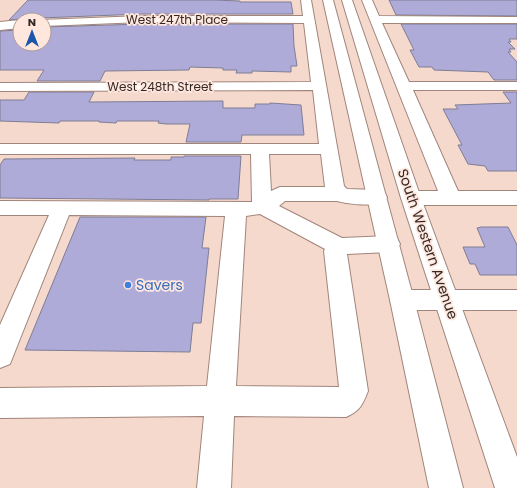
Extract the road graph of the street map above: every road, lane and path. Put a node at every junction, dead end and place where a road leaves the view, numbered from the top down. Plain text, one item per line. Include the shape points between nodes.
1 (306, 0) edge
2 (328, 0) edge
3 (347, 0) edge
4 (367, 0) edge
5 (375, 19) junction
6 (310, 20) junction
7 (517, 20) edge
8 (52, 22) edge
9 (12, 25) edge
10 (0, 26) edge
11 (320, 86) junction
12 (404, 86) junction
13 (517, 86) edge
14 (0, 87) edge
15 (0, 148) edge
16 (260, 149) junction
17 (329, 149) junction
18 (340, 194) junction
19 (377, 197) junction
20 (411, 198) junction
21 (451, 198) junction
22 (517, 198) edge
23 (262, 206) junction
24 (0, 208) edge
25 (62, 208) junction
26 (236, 209) junction
27 (389, 244) junction
28 (339, 246) junction
29 (402, 300) junction
30 (447, 300) junction
31 (513, 302) edge
32 (0, 355) edge
33 (220, 402) junction
34 (0, 403) edge
35 (214, 488) edge
36 (446, 488) edge
37 (512, 488) edge

1 - 6 street
2 - 19 street
3 - 20 street, South Western Avenue
4 - 5 street
5 - 7 street
5 - 12 street
6 - 8 street, West 247th Place via 142,19
6 - 11 street
9 - 10 street
11 - 14 street, West 248th Street
11 - 17 street
12 - 13 street
12 - 21 street
15 - 16 street
16 - 17 street
16 - 23 street
17 - 18 street via 335,188
18 - 19 street via 350,197
18 - 23 street via 280,194
19 - 27 street
20 - 21 street
20 - 30 street, South Western Avenue
21 - 22 street
23 - 26 street
23 - 28 street
24 - 25 street
25 - 26 street
25 - 32 street
26 - 33 street
27 - 28 street
27 - 29 street
28 - 33 street via 335,251 354,391 346,402
29 - 30 street
29 - 36 street
30 - 31 street
30 - 37 street, South Western Avenue
33 - 34 street
33 - 35 street

